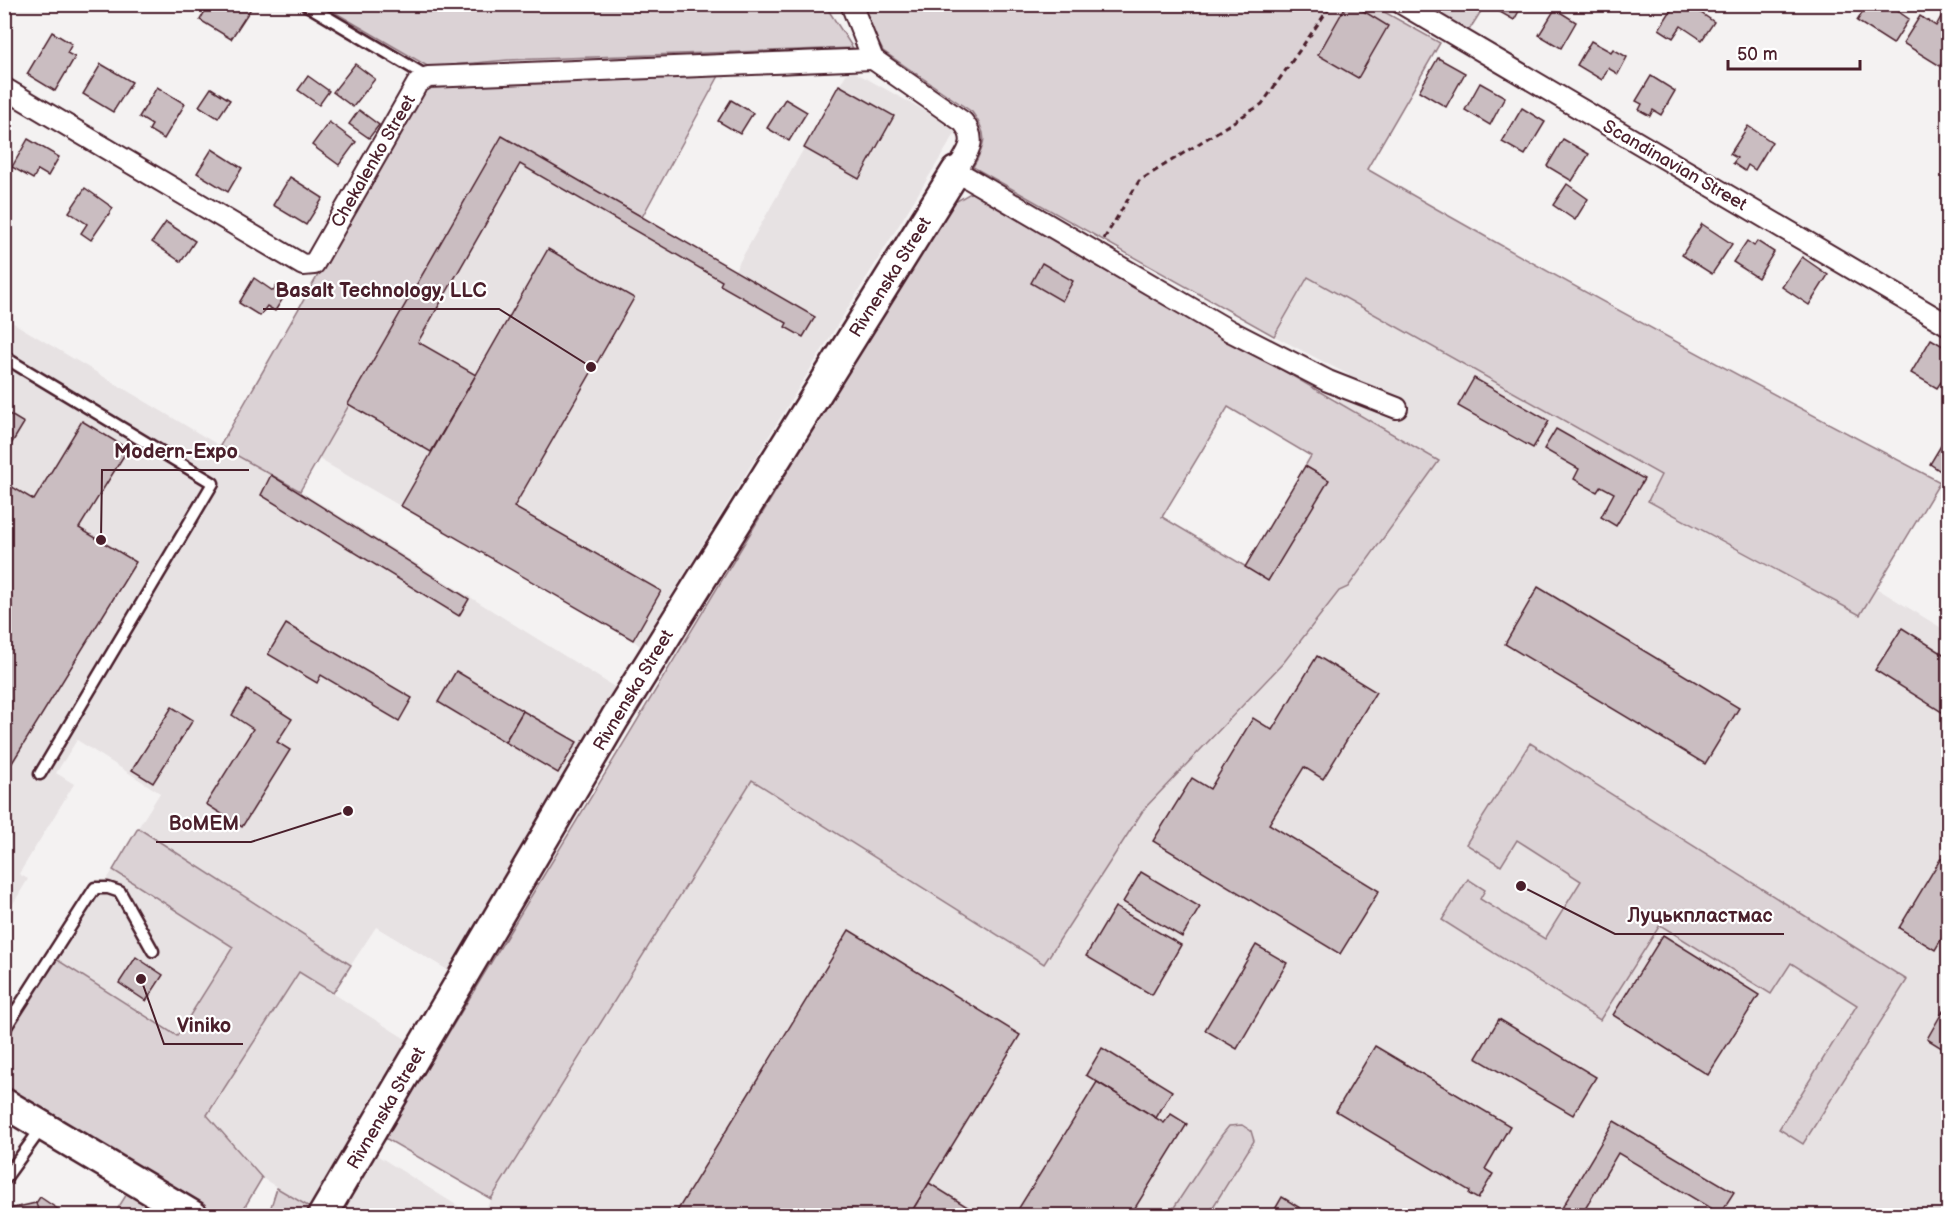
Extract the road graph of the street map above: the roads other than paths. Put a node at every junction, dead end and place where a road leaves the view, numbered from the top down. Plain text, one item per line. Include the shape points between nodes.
1 (305, 4) edge
2 (851, 4) edge
3 (1402, 4) edge
4 (873, 59) junction
5 (428, 77) junction
6 (4, 88) edge
7 (956, 171) junction
8 (1948, 325) edge
9 (4, 357) edge
10 (1397, 408) dead end
11 (40, 774) dead end
12 (153, 951) dead end
13 (4, 1030) edge
14 (4, 1103) edge
15 (43, 1126) junction
16 (4, 1180) edge
17 (194, 1215) edge
18 (322, 1215) edge

1 - 5 lane
2 - 4 street
3 - 8 street, Scandinavian Street
4 - 5 street, Chekalenko Street
4 - 7 street via 971,131 972,144
5 - 6 street, Chekalenko Street via 417,84 314,264 303,265
7 - 10 street via 1230,331 1328,381
7 - 18 street, Rivnenska Street via 615,718
9 - 11 lane via 213,483
12 - 13 lane via 120,892 95,888
14 - 15 street
15 - 16 lane
15 - 17 street

